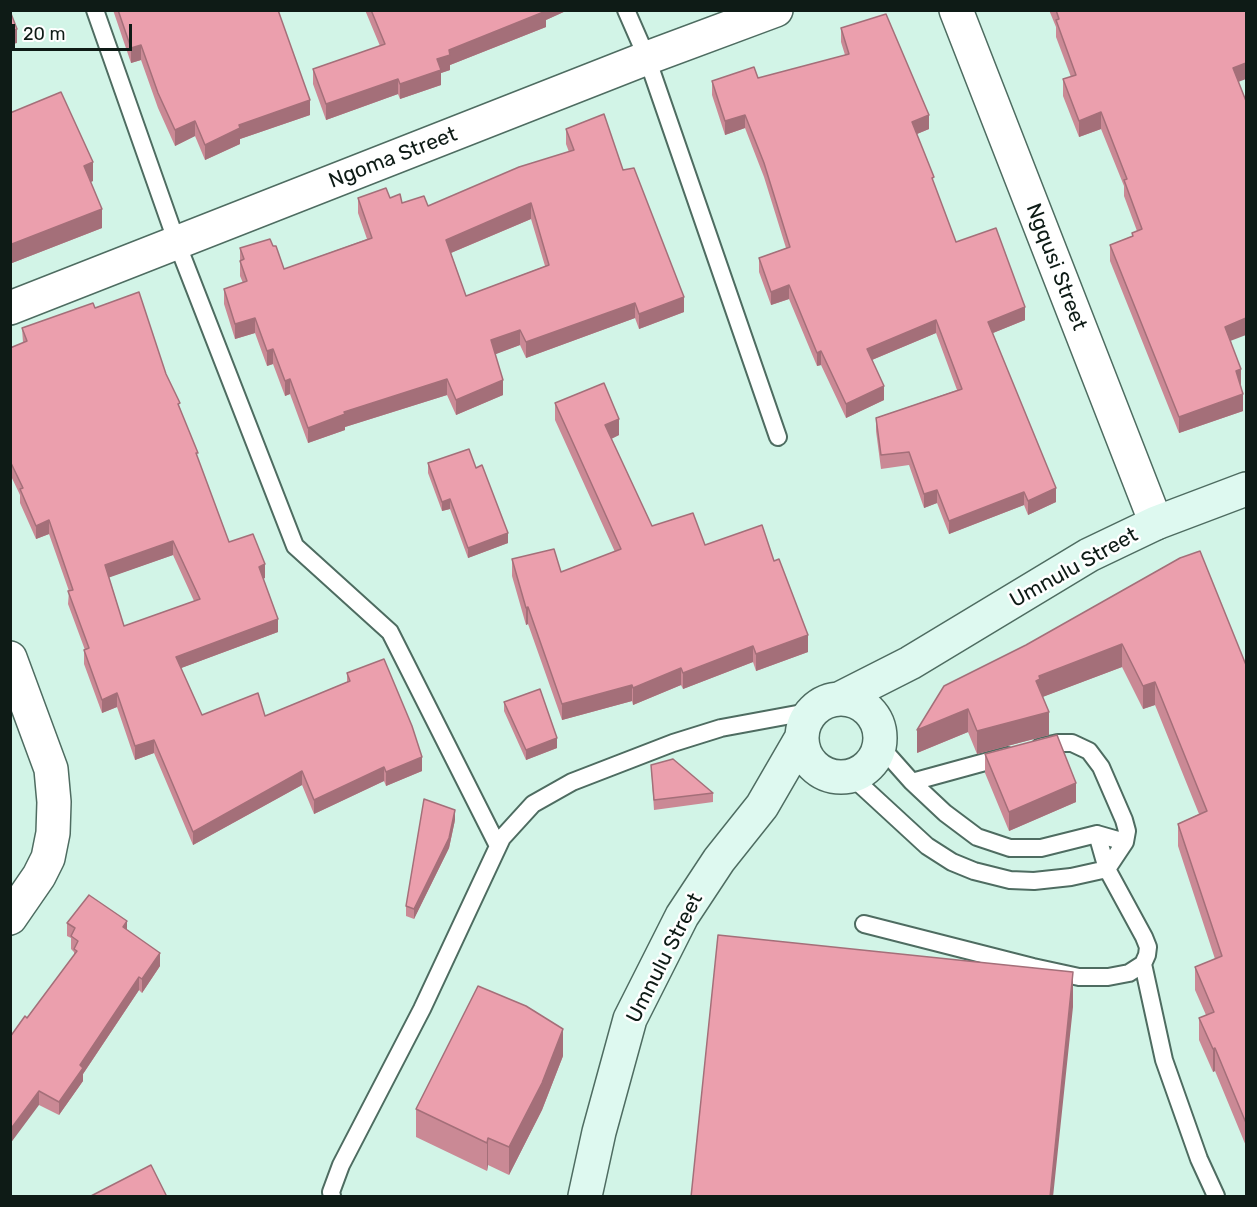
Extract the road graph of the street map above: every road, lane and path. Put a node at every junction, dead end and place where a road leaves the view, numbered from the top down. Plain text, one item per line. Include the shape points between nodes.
1 (95, 10) edge
2 (626, 10) edge
3 (776, 10) edge
4 (956, 10) edge
5 (647, 58) junction
6 (177, 243) junction
7 (10, 308) edge
8 (778, 438) dead end
9 (1246, 489) edge
10 (1156, 523) junction
11 (10, 658) edge
12 (910, 663) junction
13 (818, 715) junction
14 (878, 732) junction
15 (837, 774) junction
16 (912, 782) junction
17 (762, 806) junction
18 (1097, 834) junction
19 (1125, 842) junction
20 (498, 846) junction
21 (1107, 869) junction
22 (10, 918) edge
23 (864, 924) dead end
24 (1143, 964) junction
25 (332, 1197) edge
26 (585, 1197) edge
27 (1216, 1197) edge

1 - 6 lane
2 - 5 lane
3 - 5 street, Ngoma Street
4 - 10 street, Ngqusi Street
5 - 6 street, Ngoma Street
5 - 8 lane
6 - 7 street, Ngoma Street
6 - 20 lane via 295,546 390,632
9 - 10 street, Umnulu Street
10 - 12 street, Umnulu Street via 1089,555
11 - 22 street via 51,769 54,802 48,858
12 - 13 street, Umnulu Street
12 - 14 street, Umnulu Street
13 - 14 street via 853,701 866,707
13 - 15 street via 804,751 811,763
13 - 17 street, Umnulu Street
13 - 20 lane via 721,728 572,782 533,804
14 - 15 street via 874,759 864,770
14 - 16 lane
15 - 17 street, Umnulu Street
15 - 21 lane via 927,846 974,871 1034,881
16 - 18 lane via 977,837 1010,848 1041,848
16 - 19 lane via 1058,743 1072,743 1089,751 1101,767 1124,820
17 - 26 street, Umnulu Street via 719,860 682,916 630,1019
18 - 19 lane
18 - 21 lane
19 - 21 lane
20 - 25 lane via 422,1009 341,1166
21 - 24 lane via 1148,947
23 - 24 lane via 1079,977 1129,973
24 - 27 lane via 1164,1060

